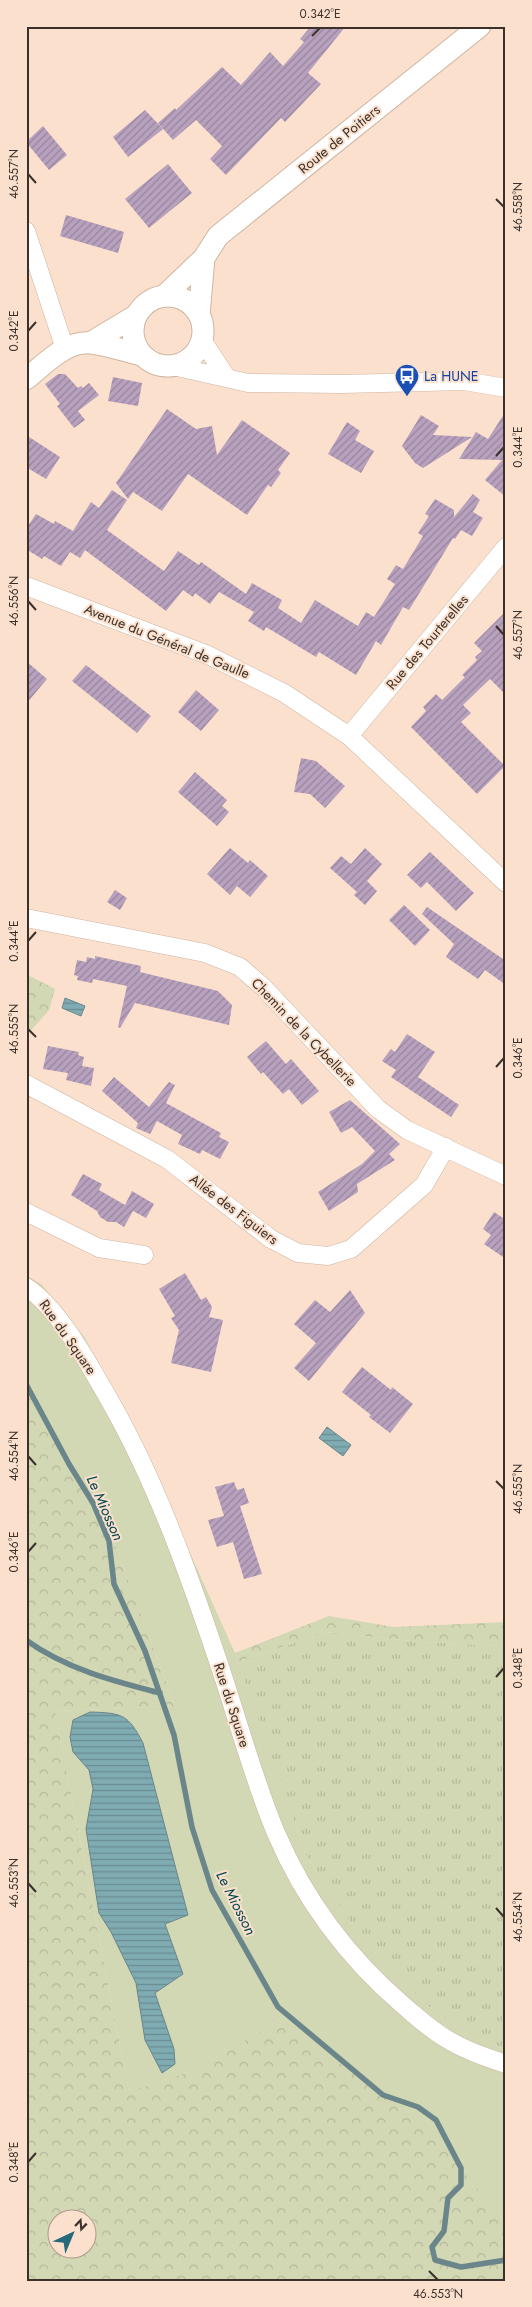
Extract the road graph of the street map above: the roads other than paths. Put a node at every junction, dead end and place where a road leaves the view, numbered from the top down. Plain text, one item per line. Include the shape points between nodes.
1 (480, 26) edge
2 (26, 231) edge
3 (204, 258) junction
4 (164, 296) junction
5 (199, 315) junction
6 (135, 316) junction
7 (202, 340) junction
8 (90, 343) junction
9 (65, 349) junction
10 (141, 355) junction
11 (173, 366) junction
12 (227, 378) junction
13 (26, 379) edge
14 (506, 388) edge
15 (506, 547) edge
16 (26, 586) edge
17 (349, 736) junction
18 (506, 883) edge
19 (26, 918) edge
20 (26, 1084) edge
21 (446, 1147) junction
22 (506, 1176) edge
23 (26, 1212) edge
24 (144, 1254) dead end
25 (26, 1287) edge
26 (506, 2064) edge

1 - 3 street, Route de Poitiers via 218,236
2 - 9 street
3 - 4 street, Route de Poitiers
3 - 5 street, Route de Poitiers
4 - 5 street via 183,299
4 - 6 street via 144,305
5 - 7 street
6 - 8 street
6 - 10 street via 132,329
7 - 11 street via 192,358
7 - 12 street
8 - 9 street
8 - 10 street
9 - 13 street
10 - 11 street via 153,363
11 - 12 street
12 - 14 street via 248,383 464,381
15 - 17 street, Rue des Tourterelles
16 - 17 street, Avenue du Général de Gaulle via 245,671 284,692
17 - 18 street, Avenue du Général de Gaulle
19 - 21 street, Chemin de la Cybellerie via 206,953 240,967 263,987 378,1109 407,1130
20 - 21 street, Allée des Figuiers via 167,1158 271,1239 298,1253 328,1256 351,1249 424,1185
21 - 22 street, Chemin de la Cybellerie
23 - 24 street via 99,1248
25 - 26 street, Rue du Square via 38,1295 60,1321 136,1447 178,1543 276,1833 306,1893 352,1956 396,1999 445,2038 471,2052

